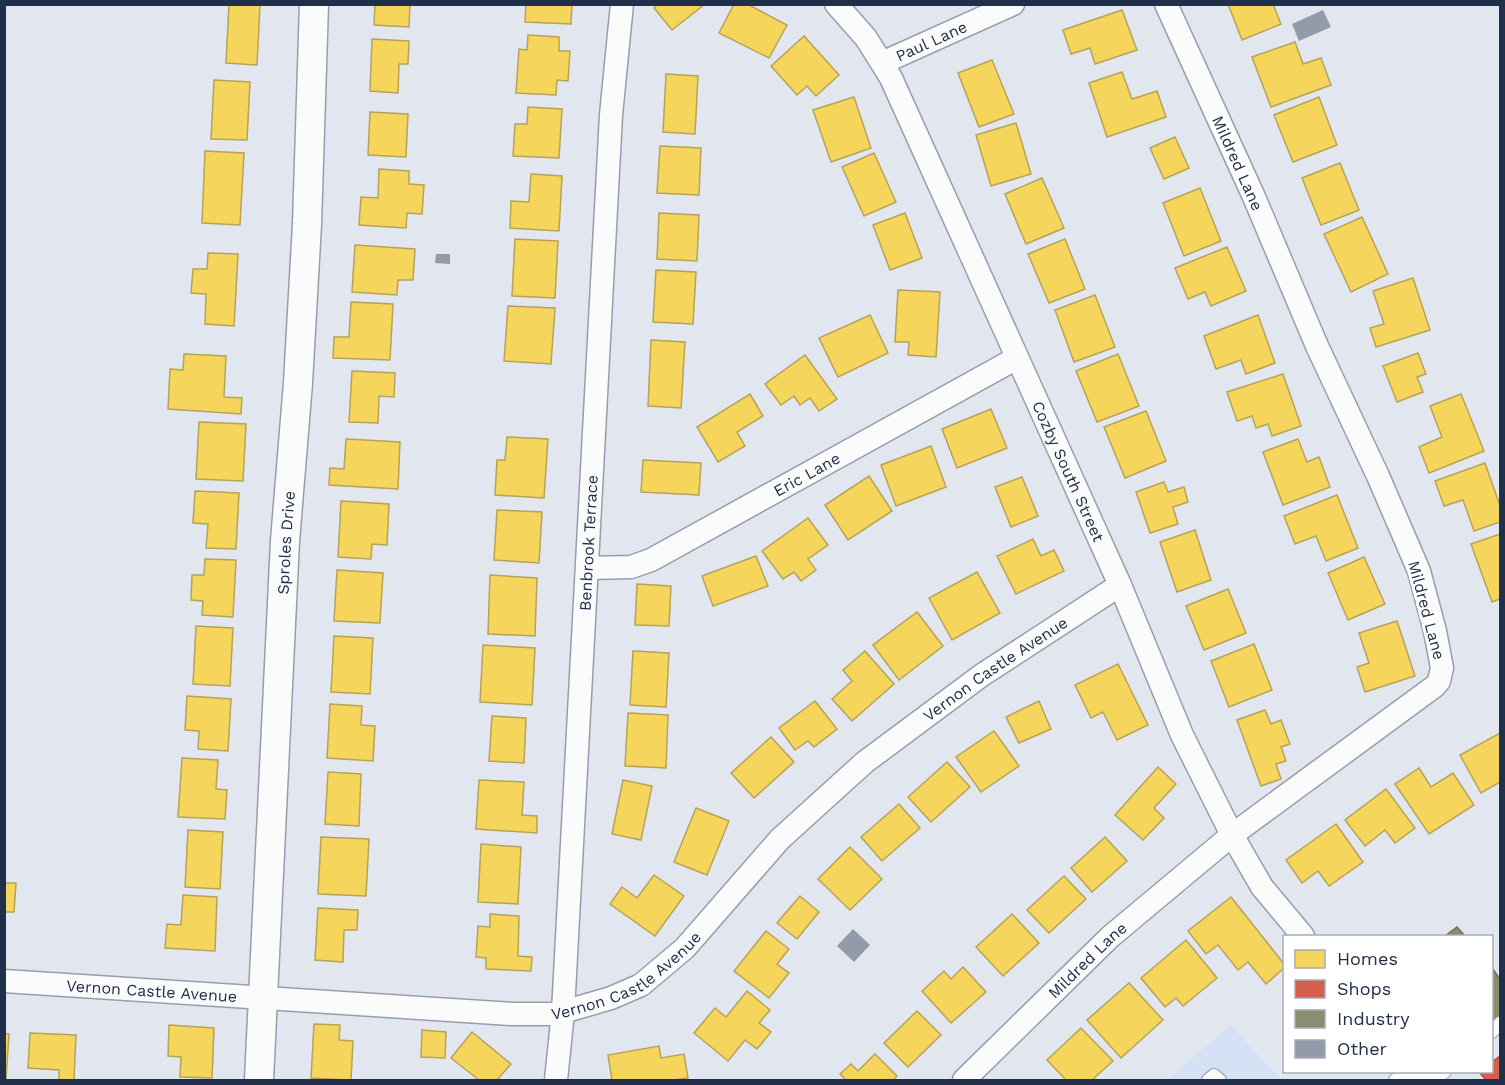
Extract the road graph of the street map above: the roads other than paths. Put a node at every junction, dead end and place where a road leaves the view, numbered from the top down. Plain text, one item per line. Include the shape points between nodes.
1 (314, 4) edge
2 (622, 4) edge
3 (836, 4) edge
4 (1013, 4) edge
5 (1166, 4) edge
6 (882, 63) junction
7 (1017, 358) junction
8 (588, 568) junction
9 (1120, 585) junction
10 (1232, 835) junction
11 (1302, 935) edge
12 (4, 981) edge
13 (263, 997) junction
14 (563, 1012) junction
15 (259, 1080) edge
16 (556, 1080) edge
17 (964, 1080) edge
18 (1208, 1080) edge
19 (1220, 1080) edge

1 - 13 street, Sproles Drive via 305,258 285,541
2 - 8 street, Benbrook Terrace via 611,115
3 - 6 street, Cozby South Street
4 - 6 street, Paul Lane
5 - 10 street, Mildred Lane via 1419,571 1442,668 1435,686
6 - 7 street, Cozby South Street
7 - 8 street, Eric Lane via 651,560 631,567
7 - 9 street, Cozby South Street
8 - 14 street, Benbrook Terrace
9 - 10 street, Cozby South Street via 1182,735
9 - 14 street, Vernon Castle Avenue via 982,675 865,762 780,839 685,948 641,984 611,998
10 - 11 street, Cozby South Street via 1262,887
10 - 17 street, Mildred Lane via 1110,938
12 - 13 street, Vernon Castle Avenue
13 - 14 street, Vernon Castle Avenue via 512,1014
13 - 15 street, Sproles Drive
14 - 16 street, Benbrook Terrace
18 - 19 lane via 1214,1075

